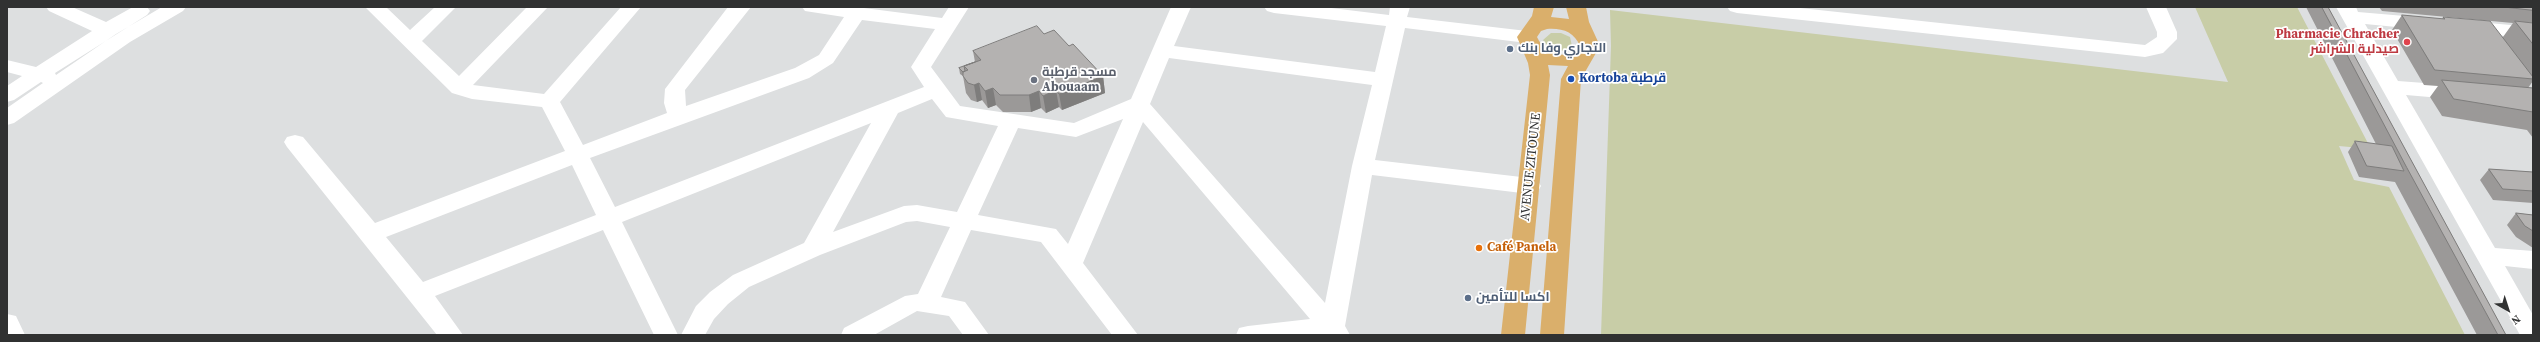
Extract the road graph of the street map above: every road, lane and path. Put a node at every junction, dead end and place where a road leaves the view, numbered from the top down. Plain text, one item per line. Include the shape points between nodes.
1 (56, 7) edge
2 (146, 7) edge
3 (176, 7) edge
4 (375, 7) edge
5 (446, 7) edge
6 (538, 7) edge
7 (631, 7) edge
8 (741, 7) edge
9 (812, 7) edge
10 (959, 7) edge
11 (1181, 7) edge
12 (1274, 7) edge
13 (1544, 7) edge
14 (1576, 7) edge
15 (1737, 7) edge
16 (2156, 7) edge
17 (2349, 12) edge
18 (857, 13) junction
19 (1854, 13) edge
20 (1398, 14) edge
21 (1892, 15) edge
22 (947, 25) junction
23 (2484, 29) junction
24 (106, 30) junction
25 (2533, 33) edge
26 (1531, 38) junction
27 (410, 41) junction
28 (1586, 43) junction
29 (2497, 47) edge
30 (1161, 51) junction
31 (7, 66) edge
32 (39, 74) junction
33 (1384, 80) junction
34 (57, 83) junction
35 (2391, 87) junction
36 (459, 88) junction
37 (936, 90) junction
38 (7, 95) edge
39 (2486, 95) edge
40 (549, 101) junction
41 (1139, 104) junction
42 (890, 108) junction
43 (679, 116) junction
44 (7, 118) edge
45 (1011, 122) junction
46 (295, 142) dead end
47 (578, 154) junction
48 (1363, 166) junction
49 (1530, 186) junction
50 (608, 219) junction
51 (963, 221) junction
52 (370, 234) junction
53 (812, 249) junction
54 (2488, 256) junction
55 (2533, 260) edge
56 (1071, 264) junction
57 (419, 293) junction
58 (926, 303) junction
59 (7, 322) edge
60 (1334, 333) edge
61 (13, 335) edge
62 (451, 335) edge
63 (666, 335) edge
64 (693, 335) edge
65 (853, 335) edge
66 (977, 335) edge
67 (1126, 335) edge
68 (1248, 335) edge
69 (1513, 335) edge
70 (1552, 335) edge
71 (2532, 335) edge

1 - 24 street
2 - 24 street
3 - 34 street via 123,38
4 - 27 street
5 - 27 street
6 - 36 street
7 - 40 street
8 - 43 street via 736,10 675,89 674,103
9 - 18 street
10 - 22 street
11 - 30 street
12 - 20 street
13 - 26 main road
14 - 28 main road
15 - 19 street
16 - 21 street via 2167,32 2167,40 2156,49 2145,51
17 - 23 street
17 - 35 street
18 - 22 street
18 - 43 street via 834,50 814,67
19 - 21 street
20 - 26 street
20 - 33 street
22 - 37 street via 920,67
23 - 25 street
23 - 29 street
24 - 32 street
26 - 28 main road via 1546,23 1560,23 1570,25
26 - 28 main road via 1550,59 1562,61 1572,60
26 - 49 main road, AVENUE ZITOUNE via 1540,75
27 - 36 street
28 - 70 main road via 1572,78
30 - 33 street
30 - 41 street
31 - 32 street
32 - 34 street
32 - 38 street
33 - 48 street
34 - 44 street
35 - 39 street
35 - 54 street
36 - 40 street via 472,92
37 - 42 street
37 - 45 street via 954,112
40 - 47 street
41 - 45 street via 1076,130
41 - 56 street
41 - 60 street
42 - 50 street
42 - 53 street
43 - 47 street
45 - 51 street
46 - 52 street
47 - 50 street
47 - 52 street
48 - 49 street
48 - 60 street
49 - 69 main road, AVENUE ZITOUNE
50 - 57 street
50 - 63 street
51 - 53 street via 917,213 904,214
51 - 56 street via 1048,235
51 - 58 street
52 - 57 street
53 - 64 street via 741,281 705,313
54 - 55 street
54 - 71 street
56 - 67 street
57 - 62 street
58 - 65 street via 914,302
58 - 66 street via 956,308
59 - 61 street
60 - 68 street via 1305,328

